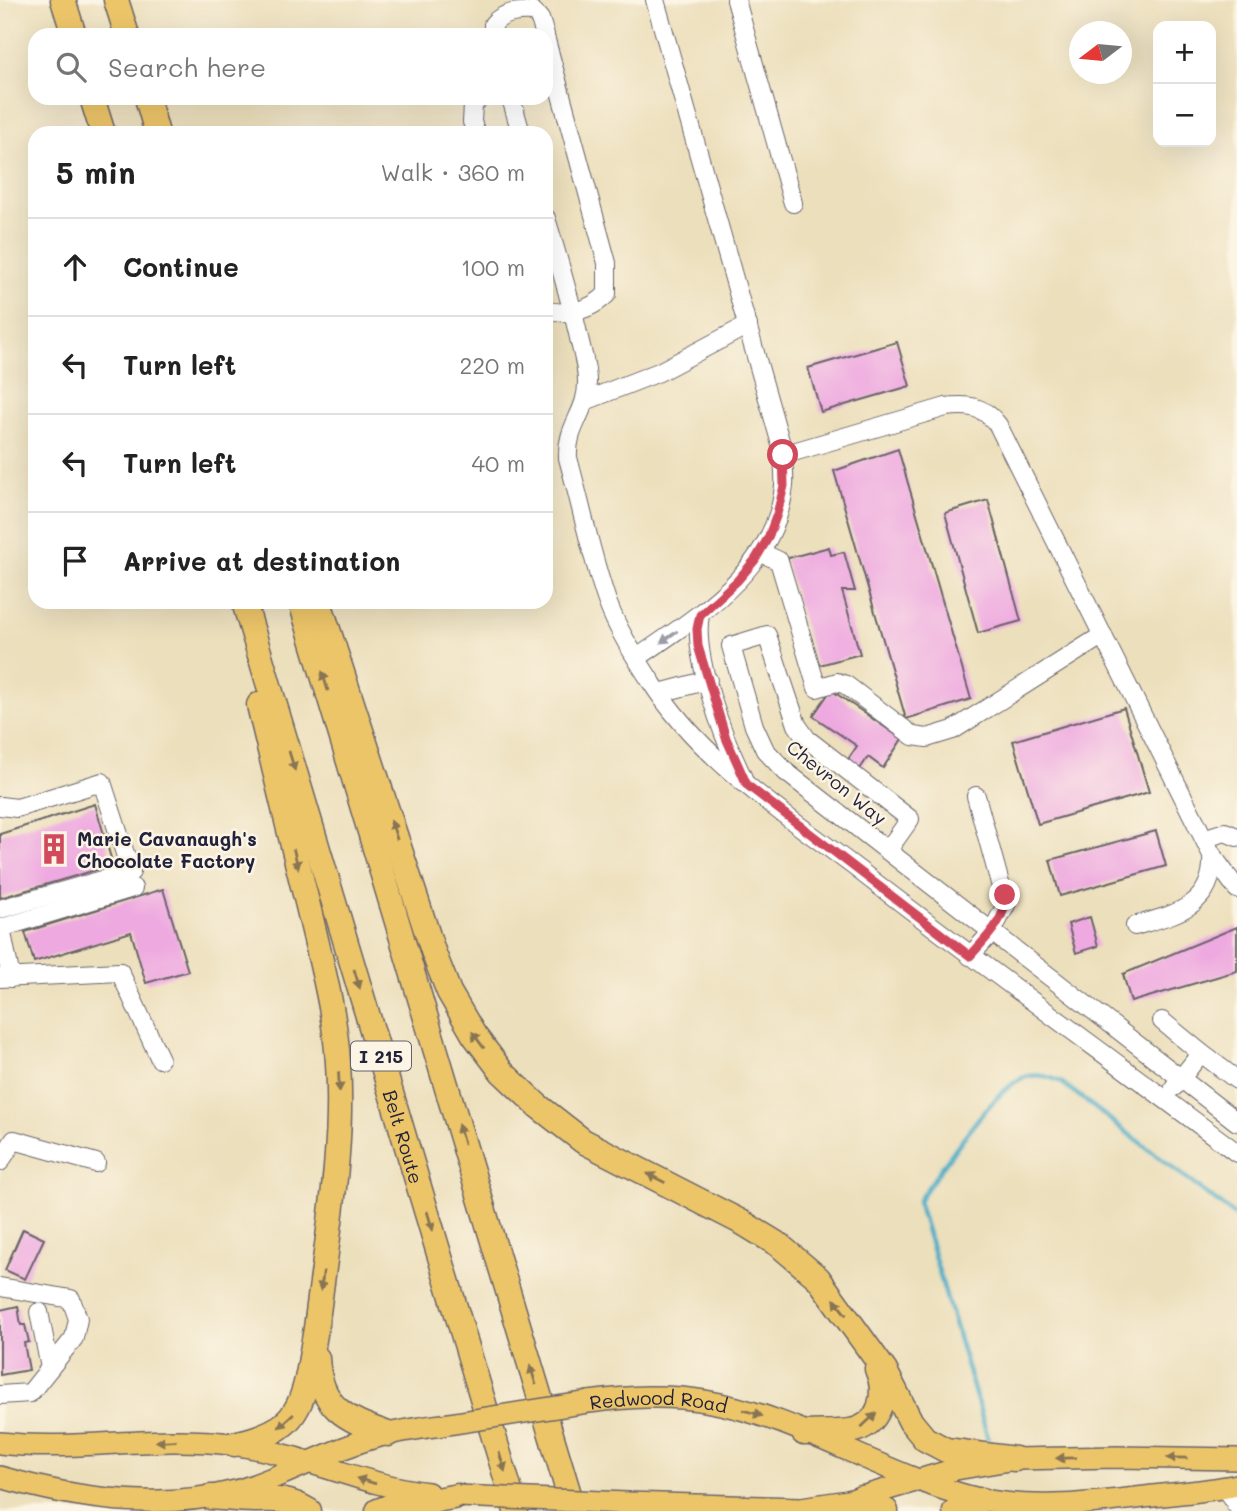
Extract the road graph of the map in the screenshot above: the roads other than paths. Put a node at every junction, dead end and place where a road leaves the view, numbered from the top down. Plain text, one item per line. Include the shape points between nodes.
1 (63, 0) edge
2 (116, 0) edge
3 (655, 0) edge
4 (736, 0) edge
5 (72, 28) edge
6 (125, 28) edge
7 (492, 28) edge
8 (543, 28) edge
9 (553, 66) edge
10 (94, 105) edge
11 (149, 105) edge
12 (473, 105) edge
13 (513, 105) edge
14 (101, 126) edge
15 (155, 126) edge
16 (473, 126) edge
17 (519, 126) edge
18 (793, 203) dead end
19 (553, 242) edge
20 (553, 312) edge
21 (574, 312) junction
22 (748, 325) junction
23 (585, 401) junction
24 (783, 455) junction
25 (760, 552) junction
26 (236, 609) edge
27 (246, 609) edge
28 (303, 609) edge
29 (321, 609) edge
30 (700, 615) junction
31 (1103, 635) junction
32 (637, 659) junction
33 (708, 680) junction
34 (660, 693) junction
35 (747, 785) junction
36 (976, 796) dead end
37 (0, 806) edge
38 (1237, 837) edge
39 (1206, 838) junction
40 (888, 850) junction
41 (1212, 855) junction
42 (133, 888) dead end
43 (1237, 889) edge
44 (0, 909) edge
45 (1135, 926) dead end
46 (990, 933) junction
47 (970, 956) junction
48 (6, 978) edge
49 (1163, 1021) dead end
50 (1201, 1053) junction
51 (160, 1059) dead end
52 (1180, 1079) junction
53 (1237, 1080) edge
54 (1166, 1098) junction
55 (1237, 1122) edge
56 (1237, 1153) edge
57 (0, 1162) edge
58 (96, 1163) dead end
59 (0, 1287) edge
60 (39, 1312) dead end
61 (316, 1336) junction
62 (863, 1339) junction
63 (50, 1368) junction
64 (0, 1395) edge
65 (804, 1433) junction
66 (388, 1434) junction
67 (0, 1443) edge
68 (234, 1444) junction
69 (1016, 1459) junction
70 (1237, 1459) edge
71 (306, 1463) junction
72 (0, 1477) edge
73 (922, 1480) junction
74 (1231, 1486) edge
75 (457, 1496) junction
76 (209, 1497) junction
77 (861, 1498) junction
78 (982, 1500) junction
79 (1237, 1506) edge
80 (309, 1511) edge
81 (378, 1511) edge
82 (516, 1511) edge
83 (574, 1511) edge
84 (886, 1511) edge
85 (955, 1511) edge

1 - 5 highway
2 - 6 highway
3 - 22 lane
4 - 18 lane
7 - 8 lane via 499,18 522,12 534,12
9 - 21 lane via 607,263 607,294 595,306
10 - 14 highway
11 - 15 highway
12 - 16 lane
13 - 17 lane
19 - 21 lane
20 - 21 lane
21 - 23 lane via 587,380
22 - 23 lane via 659,372
22 - 24 lane
23 - 32 lane via 567,443 568,458 608,601
24 - 25 lane via 780,505
24 - 31 lane via 946,407 975,406 998,425
25 - 30 lane
25 - 31 lane via 779,561 817,688 837,682 846,685 913,736 927,738 953,730
26 -> 61 highway via 327,986 338,1060 340,1115
27 -> 82 highway, Belt Route / I 215
83 -> 28 highway, I 215
62 -> 29 highway via 818,1278 779,1245 583,1141 502,1072 474,1035 434,954
30 -> 32 lane
30 - 33 lane via 698,646
31 - 39 lane
32 - 34 lane
33 - 34 lane
33 - 35 lane
34 - 35 lane via 710,753
35 - 47 lane
36 - 46 lane via 1006,905
37 - 44 lane via 17,808 103,782 131,872
38 - 39 lane via 1224,832
39 - 41 lane
40 - 40 lane, Chevron Way via 786,772 765,750 731,646 767,635 797,725 807,739 910,819
40 - 46 lane, Chevron Way
41 - 43 lane
41 - 45 lane via 1209,883 1185,910
42 - 48 lane via 1,928
46 - 47 lane
46 - 52 lane, Chevron Way
47 - 54 lane
48 - 51 lane via 120,972
49 - 50 lane
50 - 52 lane
50 - 53 lane
52 - 54 lane
52 - 55 lane, Chevron Way
54 - 56 lane
57 - 58 lane via 14,1140
59 - 63 lane via 71,1299 78,1319 74,1338
60 - 63 lane
61 - 66 highway via 318,1376 328,1400 355,1423
61 -> 68 highway via 306,1391 296,1412 275,1431
65 -> 62 highway via 852,1430 876,1415 882,1384
62 - 69 highway via 925,1439 946,1450
63 - 64 lane via 30,1393
66 -> 65 main road, Redwood Road, bridge via 631,1397 694,1399 747,1411
65 - 73 main road, Redwood Road
66 - 71 main road, Redwood Road
68 -> 67 main road via 163,1441 40,1447
68 - 71 main road
70 -> 69 main road
69 - 73 main road
75 -> 71 main road via 384,1486
71 - 76 main road, Redwood Road via 260,1483
72 - 76 main road, Redwood Road via 62,1494 111,1501
73 - 77 main road
73 - 78 main road, Redwood Road
74 - 78 main road, Redwood Road via 1067,1505
74 - 79 lane
75 - 77 main road, bridge via 786,1509
75 - 81 highway via 402,1502
76 - 80 highway via 285,1500
77 - 84 highway
78 - 85 highway

